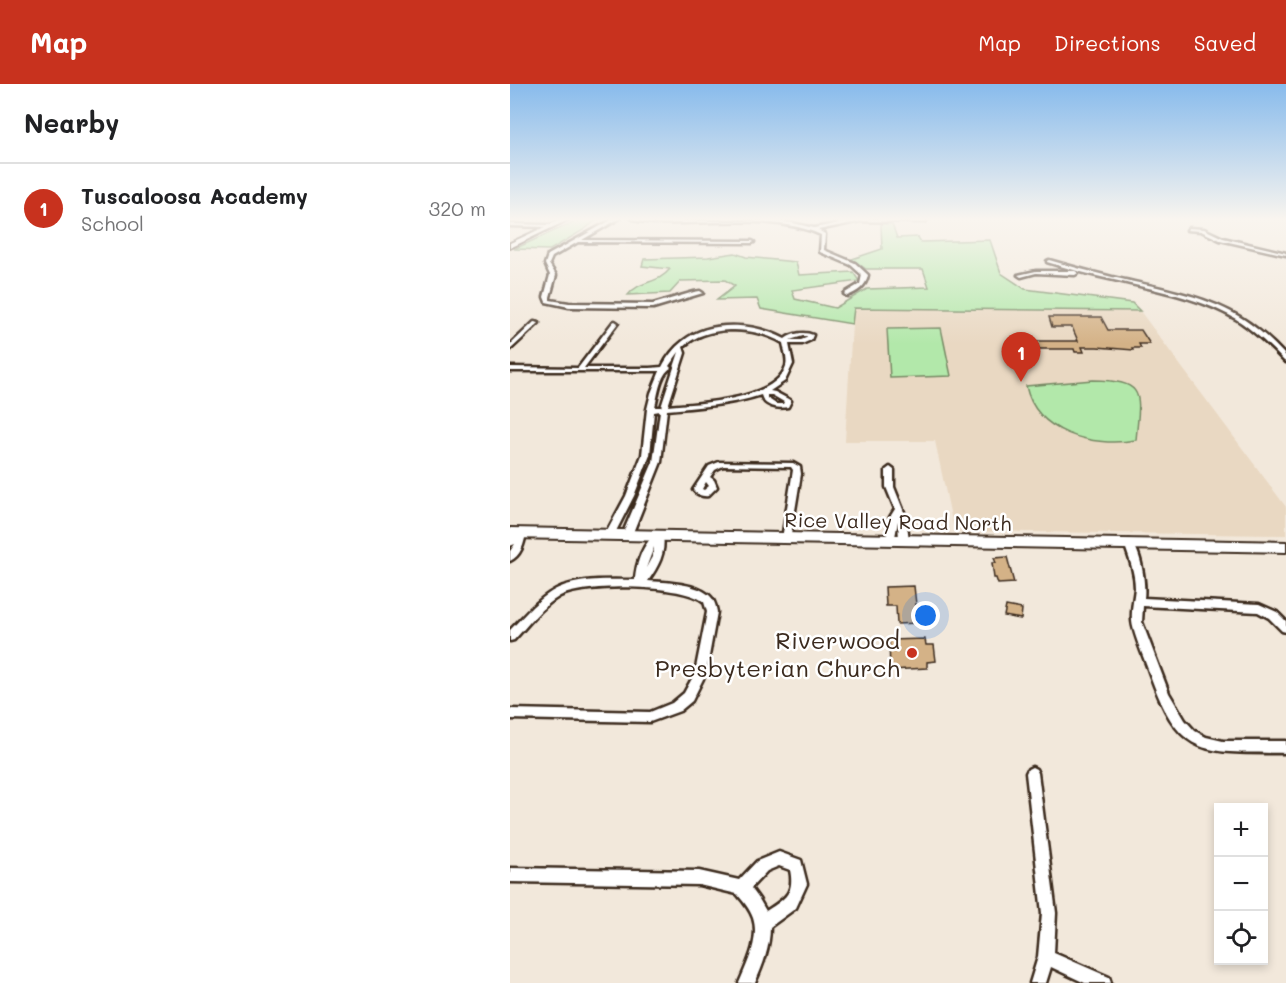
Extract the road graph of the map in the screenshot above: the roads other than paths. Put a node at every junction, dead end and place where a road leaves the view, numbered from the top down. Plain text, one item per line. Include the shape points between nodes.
1 (548, 260) edge
2 (843, 260) edge
3 (1049, 261) dead end
4 (1081, 272) junction
5 (1021, 274) dead end
6 (700, 293) dead end
7 (847, 294) dead end
8 (536, 323) dead end
9 (615, 323) dead end
10 (680, 347) junction
11 (510, 348) edge
12 (1286, 360) edge
13 (510, 364) edge
14 (580, 367) junction
15 (666, 368) junction
16 (677, 368) junction
17 (510, 369) edge
18 (664, 408) junction
19 (651, 410) junction
20 (890, 470) dead end
21 (705, 477) dead end
22 (789, 520) junction
23 (516, 533) edge
24 (610, 535) junction
25 (627, 535) junction
26 (658, 536) junction
27 (772, 538) junction
28 (787, 539) junction
29 (897, 540) junction
30 (510, 543) edge
31 (1129, 543) junction
32 (1286, 547) edge
33 (510, 558) edge
34 (640, 583) junction
35 (1138, 602) junction
36 (1286, 628) edge
37 (510, 637) edge
38 (510, 714) edge
39 (1286, 747) edge
40 (1032, 773) dead end
41 (510, 875) edge
42 (741, 888) junction
43 (762, 923) junction
44 (1046, 957) junction
45 (747, 983) edge
46 (1038, 983) edge
47 (1103, 983) edge

1 - 6 street via 553,275 547,299 552,303 653,306
2 - 7 street via 865,275 860,288
3 - 4 street
4 - 5 street
4 - 12 street via 1155,287 1208,304 1261,334
8 - 11 street
9 - 14 street
10 - 15 street
10 - 16 street
10 - 18 street via 703,330 755,330 786,342 792,359 780,382 764,393 716,404
13 - 14 street
14 - 15 street
14 - 17 street
15 - 16 street
15 - 19 street
16 - 18 street
18 - 19 street
18 - 25 street via 657,462
19 - 24 street via 646,453
20 - 29 street via 890,487 899,509
21 - 22 street via 722,464 793,465 797,474
22 - 27 street
22 - 28 street
23 - 24 street, Rice Valley Road North
23 - 30 street
23 - 33 street via 519,546
24 - 25 street, Rice Valley Road North
25 - 26 street, Rice Valley Road North
26 - 27 street, Rice Valley Road North
26 - 34 street via 660,546 650,572
27 - 28 street, Rice Valley Road North
28 - 29 street, Rice Valley Road North
29 - 31 street, Rice Valley Road North
31 - 32 street, Rice Valley Road North
31 - 35 street via 1139,572
34 - 37 street via 565,589 543,604
34 - 38 street via 696,592 710,603 712,612 703,662 688,697 676,707 650,717
35 - 36 street via 1259,608 1274,615
35 - 39 street via 1141,633 1171,709 1186,732 1220,745
40 - 44 street via 1048,894
41 - 42 street via 699,878
42 - 43 street
42 - 43 street via 762,866 779,859 796,865 800,884 791,903
43 - 45 street via 758,954
44 - 46 street
44 - 47 street

